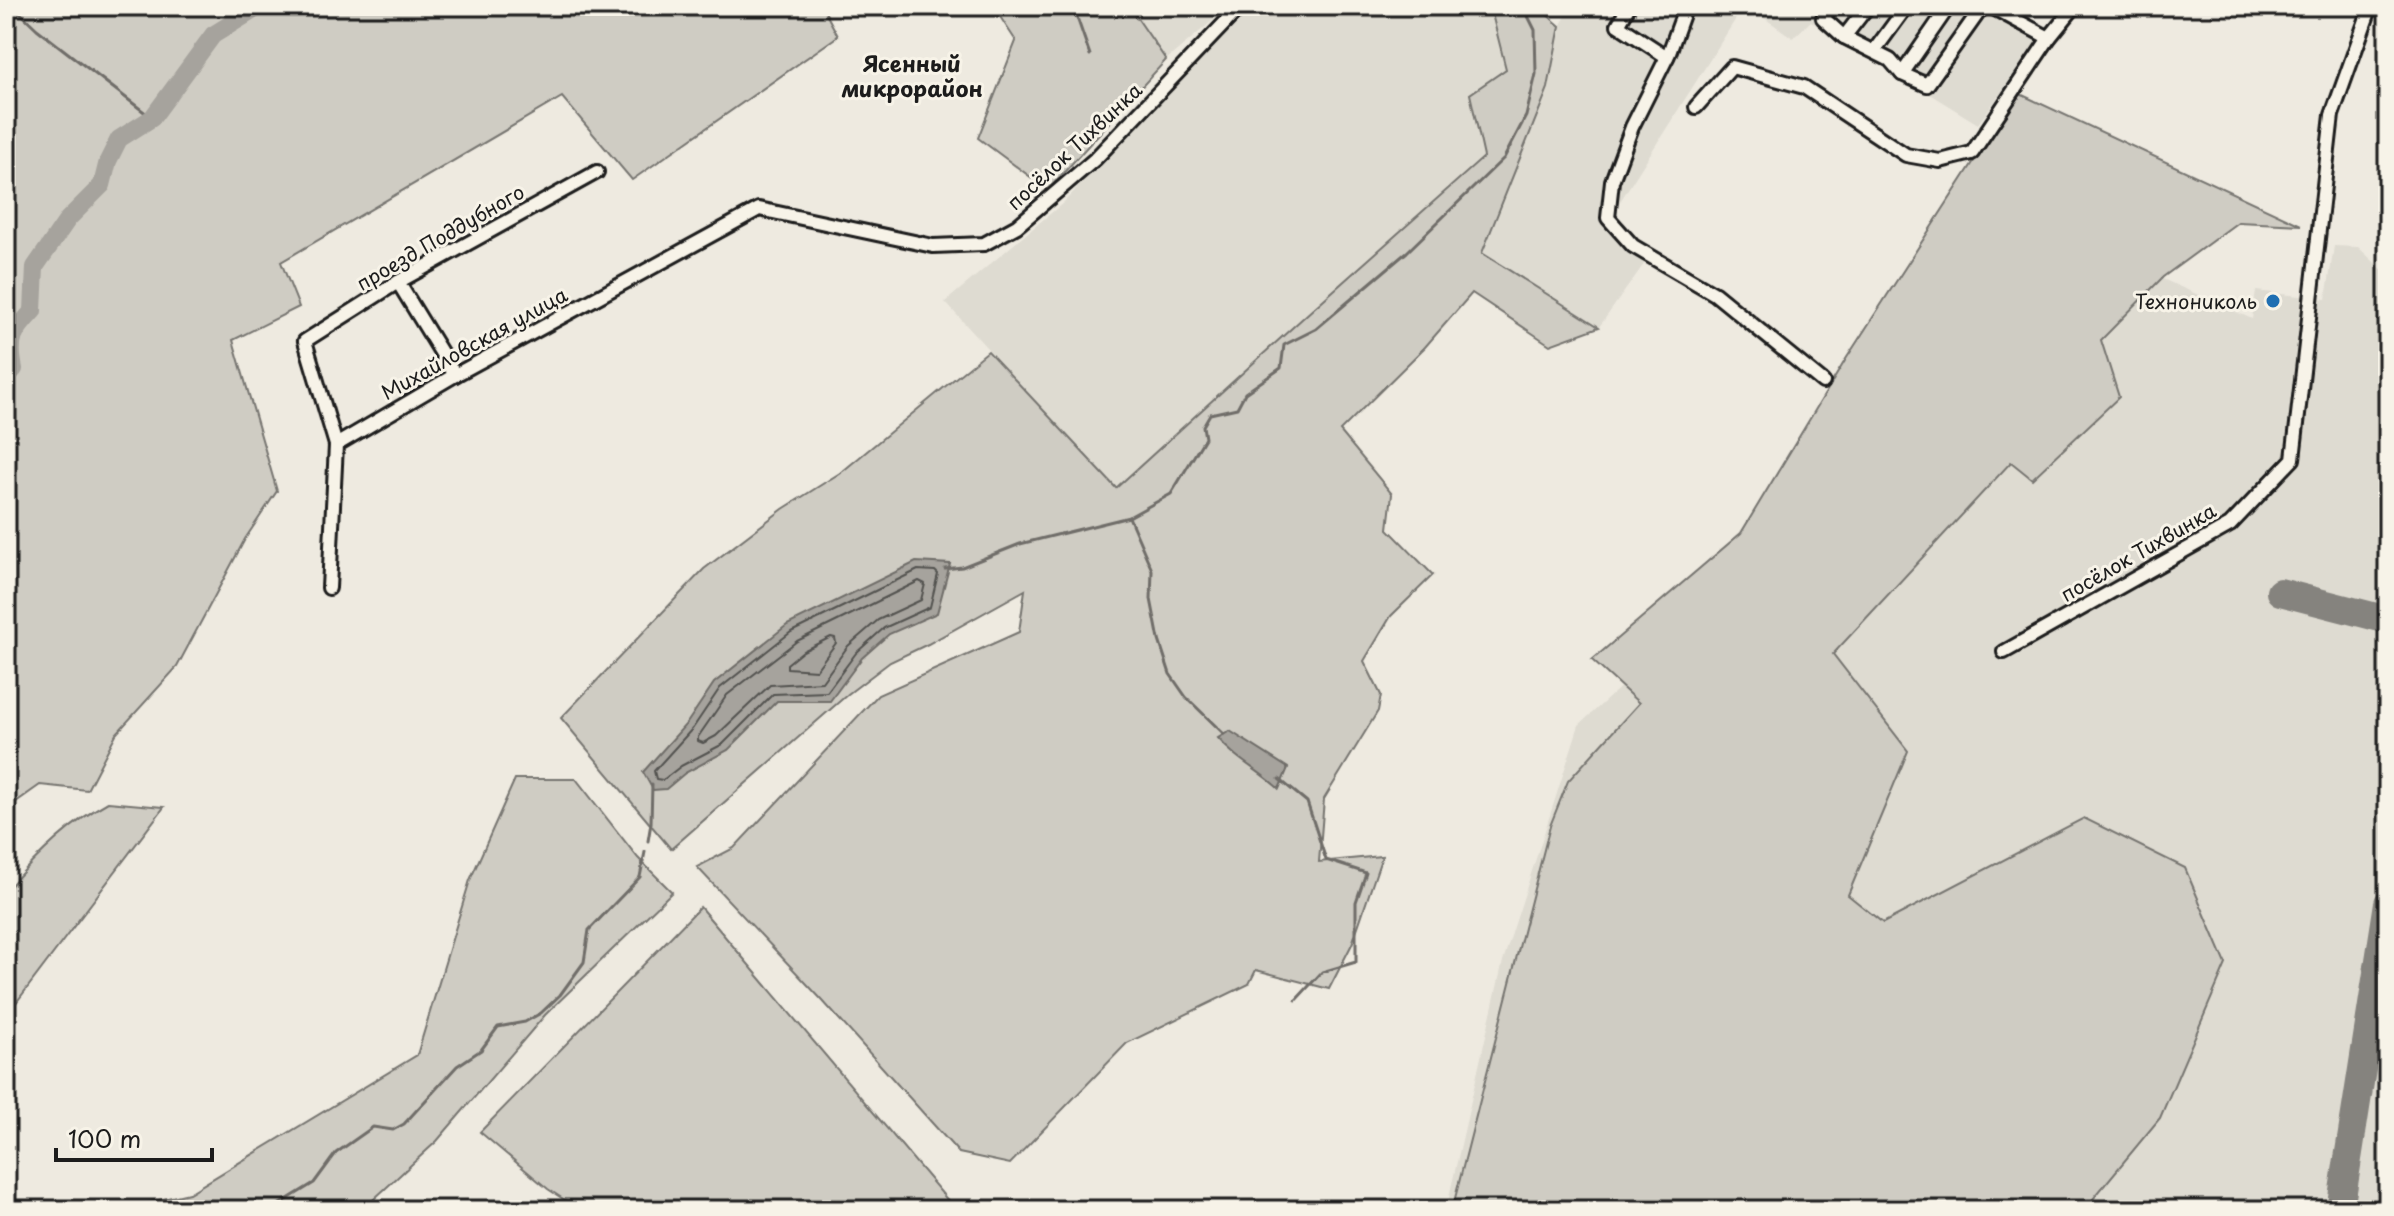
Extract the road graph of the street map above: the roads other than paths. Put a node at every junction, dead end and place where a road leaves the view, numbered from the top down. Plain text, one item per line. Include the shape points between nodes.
1 (1241, 6) edge
2 (1629, 6) edge
3 (1686, 6) edge
4 (1831, 6) edge
5 (1868, 6) edge
6 (1907, 6) edge
7 (1949, 6) edge
8 (1983, 6) edge
9 (1990, 6) edge
10 (2075, 6) edge
11 (2371, 6) edge
12 (1844, 37) junction
13 (2049, 38) junction
14 (1874, 51) junction
15 (1667, 57) junction
16 (1902, 74) junction
17 (1696, 107) dead end
18 (597, 172) dead end
19 (759, 209) joint
20 (398, 282) junction
21 (455, 375) junction
22 (1823, 382) dead end
23 (336, 445) junction
24 (329, 588) dead end
25 (2004, 652) dead end

1 - 19 street, посёлок Тихвинка via 1095,159 1017,226 984,244 933,246
2 - 15 street via 1618,25
3 - 15 street
4 - 12 street via 1823,18
5 - 12 street
6 - 14 street
7 - 16 street
8 - 16 street via 1927,85
9 - 13 street
10 - 13 street
11 - 25 street, посёлок Тихвинка via 2332,115 2293,459 2230,525
12 - 14 street
13 - 17 street via 1972,153 1940,161 1906,155 1804,87 1732,67
14 - 16 street
15 - 22 street via 1612,181 1608,218 1633,246 1715,294
18 - 20 street, проезд Поддубного
19 - 21 street, Михайловская улица
20 - 21 street
20 - 23 street, проезд Поддубного via 305,341
21 - 23 street, Михайловская улица
23 - 24 street

